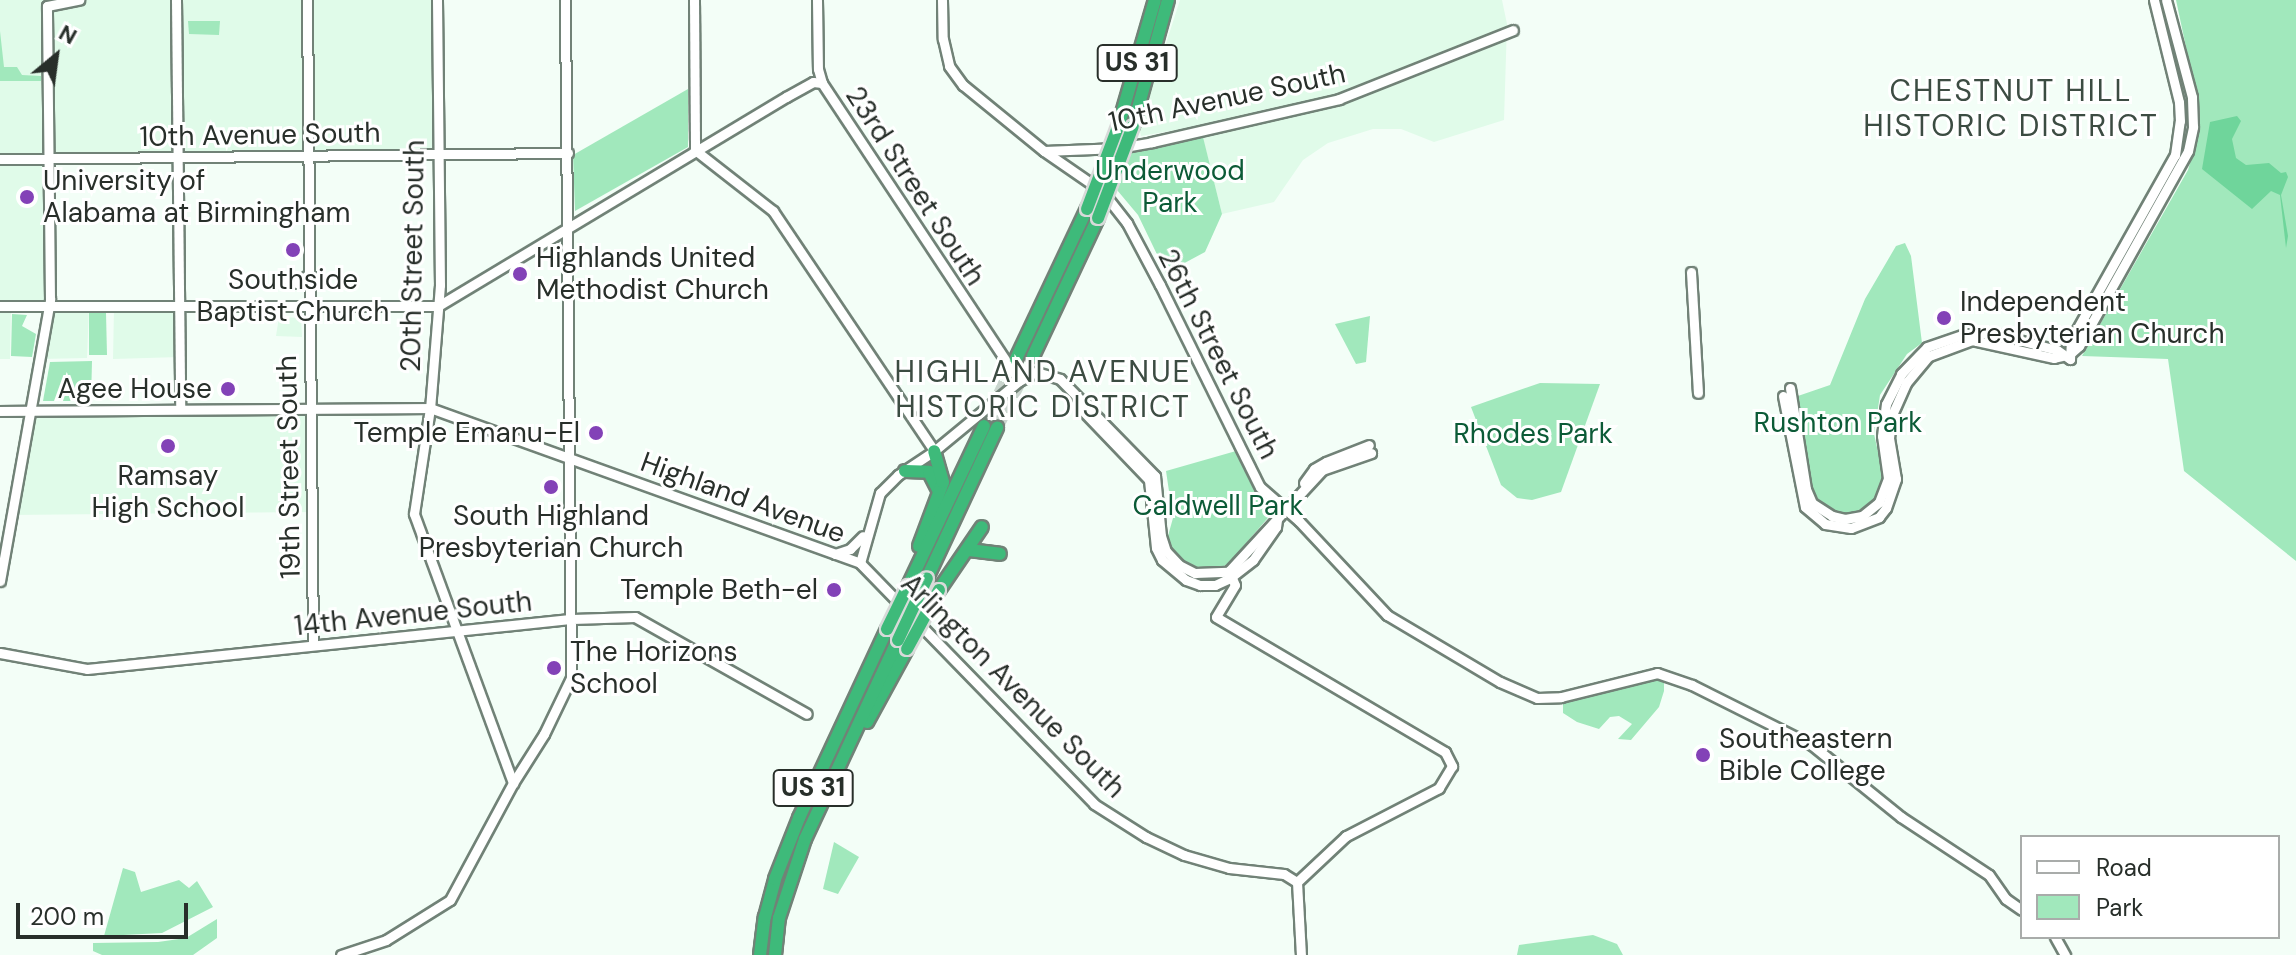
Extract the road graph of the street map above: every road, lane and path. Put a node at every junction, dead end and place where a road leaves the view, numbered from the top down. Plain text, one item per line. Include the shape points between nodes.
1 (79, 0) edge
2 (176, 0) edge
3 (307, 0) edge
4 (437, 0) edge
5 (565, 0) edge
6 (694, 0) edge
7 (817, 0) edge
8 (942, 0) edge
9 (1155, 0) edge
10 (1168, 0) edge
11 (2154, 0) edge
12 (2166, 0) edge
13 (1513, 30) dead end
14 (822, 83) junction
15 (695, 150) junction
16 (1044, 151) junction
17 (568, 153) junction
18 (438, 155) junction
19 (308, 156) junction
20 (178, 157) junction
21 (0, 159) edge
22 (49, 159) junction
23 (568, 225) junction
24 (1691, 272) dead end
25 (309, 274) junction
26 (286, 279) dead end
27 (0, 306) edge
28 (49, 306) junction
29 (310, 306) junction
30 (438, 306) junction
31 (179, 307) junction
32 (2067, 354) junction
33 (1033, 356) tunnel mouth
34 (1016, 359) tunnel mouth
35 (1019, 381) junction
36 (1786, 392) dead end
37 (1698, 393) dead end
38 (311, 408) junction
39 (430, 408) junction
40 (180, 409) junction
41 (32, 410) junction
42 (0, 411) edge
43 (1370, 449) dead end
44 (934, 451) junction
45 (571, 459) junction
46 (905, 471) junction
47 (939, 493) junction
48 (1286, 510) junction
49 (982, 527) dead end
50 (868, 530) junction
51 (969, 550) junction
52 (835, 554) junction
53 (1000, 554) dead end
54 (860, 563) junction
55 (914, 566) junction
56 (1230, 574) junction
57 (0, 581) edge
58 (572, 619) junction
59 (456, 631) junction
60 (903, 644) junction
61 (313, 645) junction
62 (0, 653) edge
63 (807, 714) dead end
64 (513, 783) junction
65 (1297, 882) junction
66 (2020, 909) edge
67 (341, 955) edge
68 (760, 955) edge
69 (775, 955) edge
70 (1301, 955) edge

1 - 22 street via 47,6
2 - 20 street
3 - 19 street, 19th Street South
4 - 18 street, 20th Street South
5 - 17 street
6 - 15 street
7 - 14 street, 23rd Street South
8 - 16 street via 949,66 963,85
9 - 34 highway, US 31, bridge via 1118,127 1087,209
10 - 33 highway, US 31, bridge via 1133,126 1098,218
11 - 32 street via 2179,102 2175,155
12 - 32 street via 2192,97 2188,151 2102,306
13 - 16 street, 10th Avenue South via 1339,99 1138,145
14 - 15 street via 799,89
14 - 35 street, 23rd Street South
15 - 23 street
15 - 44 street via 773,211
16 - 48 street, 26th Street South via 1102,191 1127,223 1260,487
17 - 18 street, 10th Avenue South
17 - 23 street
18 - 19 street, 10th Avenue South
18 - 30 street, 20th Street South
19 - 20 street, 10th Avenue South
19 - 25 street, 19th Street South
20 - 22 street, 10th Avenue South
20 - 31 street
21 - 22 street, 10th Avenue South
22 - 28 street
23 - 30 street
23 - 45 street
24 - 37 street
25 - 26 street via 297,283
25 - 29 street, 19th Street South
27 - 28 street
28 - 31 street
28 - 41 street
29 - 30 street
29 - 31 street
29 - 38 street, 19th Street South
30 - 39 street, 20th Street South
31 - 40 street
32 - 36 street via 2054,358 1972,340 1929,356 1906,383 1892,415 1889,438 1896,479 1886,508 1879,517 1851,528 1825,524 1805,507
35 - 44 street, Highland Avenue
35 - 56 street via 1036,372 1052,377 1149,480 1162,560 1200,585 1215,585
38 - 39 street, Highland Avenue
38 - 40 street, Highland Avenue
38 - 61 street, 19th Street South
39 - 45 street, Highland Avenue
39 - 59 street, 20th Street South via 414,514
40 - 41 street, Highland Avenue
41 - 42 street, Highland Avenue
41 - 57 street
43 - 48 street via 1322,470
44 - 46 street, Highland Avenue
44 - 47 highway via 943,482
45 - 52 street, Highland Avenue
45 - 58 street
46 - 47 highway via 929,472
46 - 50 street, Highland Avenue via 880,493
47 - 55 highway
48 - 56 street via 1253,560
48 - 66 street, 26th Street South via 1387,615 1516,691 1537,698 1561,697 1657,673 1692,685 1812,745 1901,817 1989,875
49 - 51 highway
50 - 52 street via 857,544
50 - 54 street, Highland Avenue
51 - 53 highway
51 - 60 highway, bridge via 954,564
52 - 54 street, Highland Avenue
54 - 65 street, Arlington Avenue South via 1094,804 1184,855 1229,868 1284,874
55 - 60 highway, US 31, bridge via 991,427
55 - 68 highway, US 31, bridge via 794,830 775,879
56 - 65 street via 1235,585 1216,617 1445,752 1452,766 1446,782 1346,836
58 - 59 street, 14th Avenue South
58 - 63 street, 14th Avenue South via 641,618
58 - 64 street via 571,678
59 - 61 street, 14th Avenue South
59 - 64 street, 20th Street South
60 - 69 highway, US 31 via 833,776 789,879
61 - 62 street, 14th Avenue South via 87,669
64 - 67 street via 450,900 386,940
65 - 70 street

